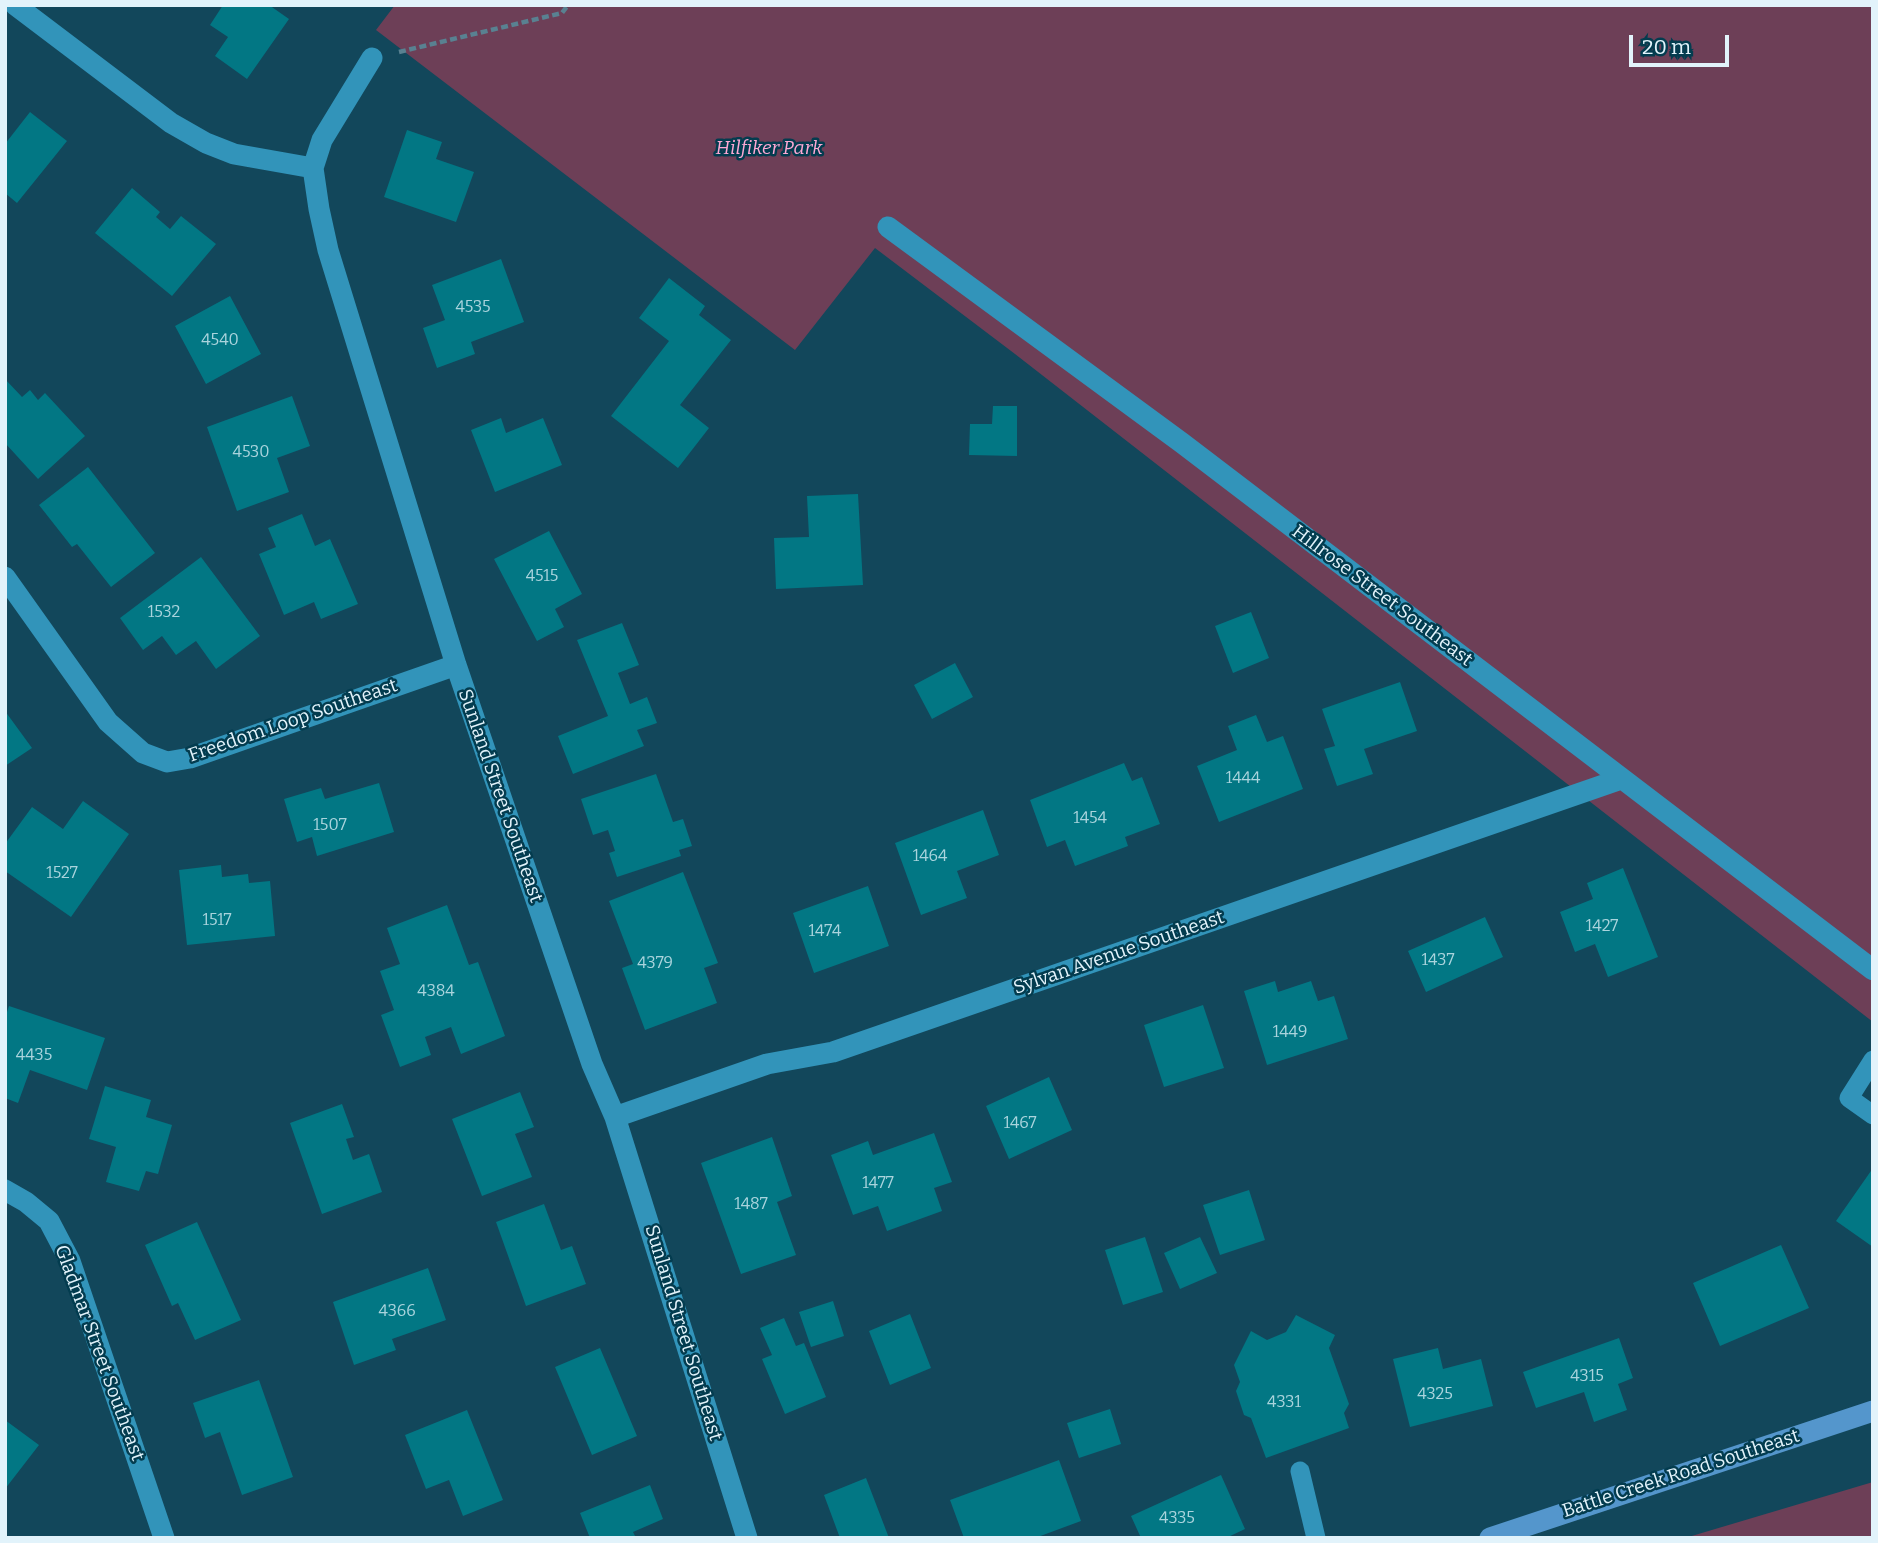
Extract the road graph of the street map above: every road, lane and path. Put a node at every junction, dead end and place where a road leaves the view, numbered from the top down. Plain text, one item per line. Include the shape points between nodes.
1 (568, 5) edge
2 (12, 11) edge
3 (372, 58) joint
4 (313, 168) junction
5 (888, 227) dead end
6 (5, 577) edge
7 (456, 665) junction
8 (1621, 779) junction
9 (1873, 970) edge
10 (1873, 1060) edge
11 (1873, 1115) edge
12 (615, 1117) junction
13 (5, 1190) edge
14 (1873, 1411) edge
15 (1300, 1471) dead end
16 (163, 1538) edge
17 (747, 1538) edge
18 (1316, 1538) edge
19 (1490, 1538) edge

1 - 3 path via 562,13
2 - 4 street via 206,143 234,154
3 - 4 street, Sunland Street Southeast via 323,140
4 - 7 street, Sunland Street Southeast via 328,250
5 - 8 street, Hillrose Street Southeast via 1172,436
6 - 7 street, Freedom Loop Southeast via 108,722 143,753 167,762 190,758
7 - 12 street, Sunland Street Southeast via 592,1064
8 - 9 street, Hillrose Street Southeast
8 - 12 street, Sylvan Avenue Southeast via 833,1052 767,1064
10 - 11 lane via 1849,1098
12 - 17 street, Sunland Street Southeast
13 - 16 street, Gladmar Street Southeast via 49,1221 70,1261
14 - 19 main road, Battle Creek Road Southeast
15 - 18 lane

